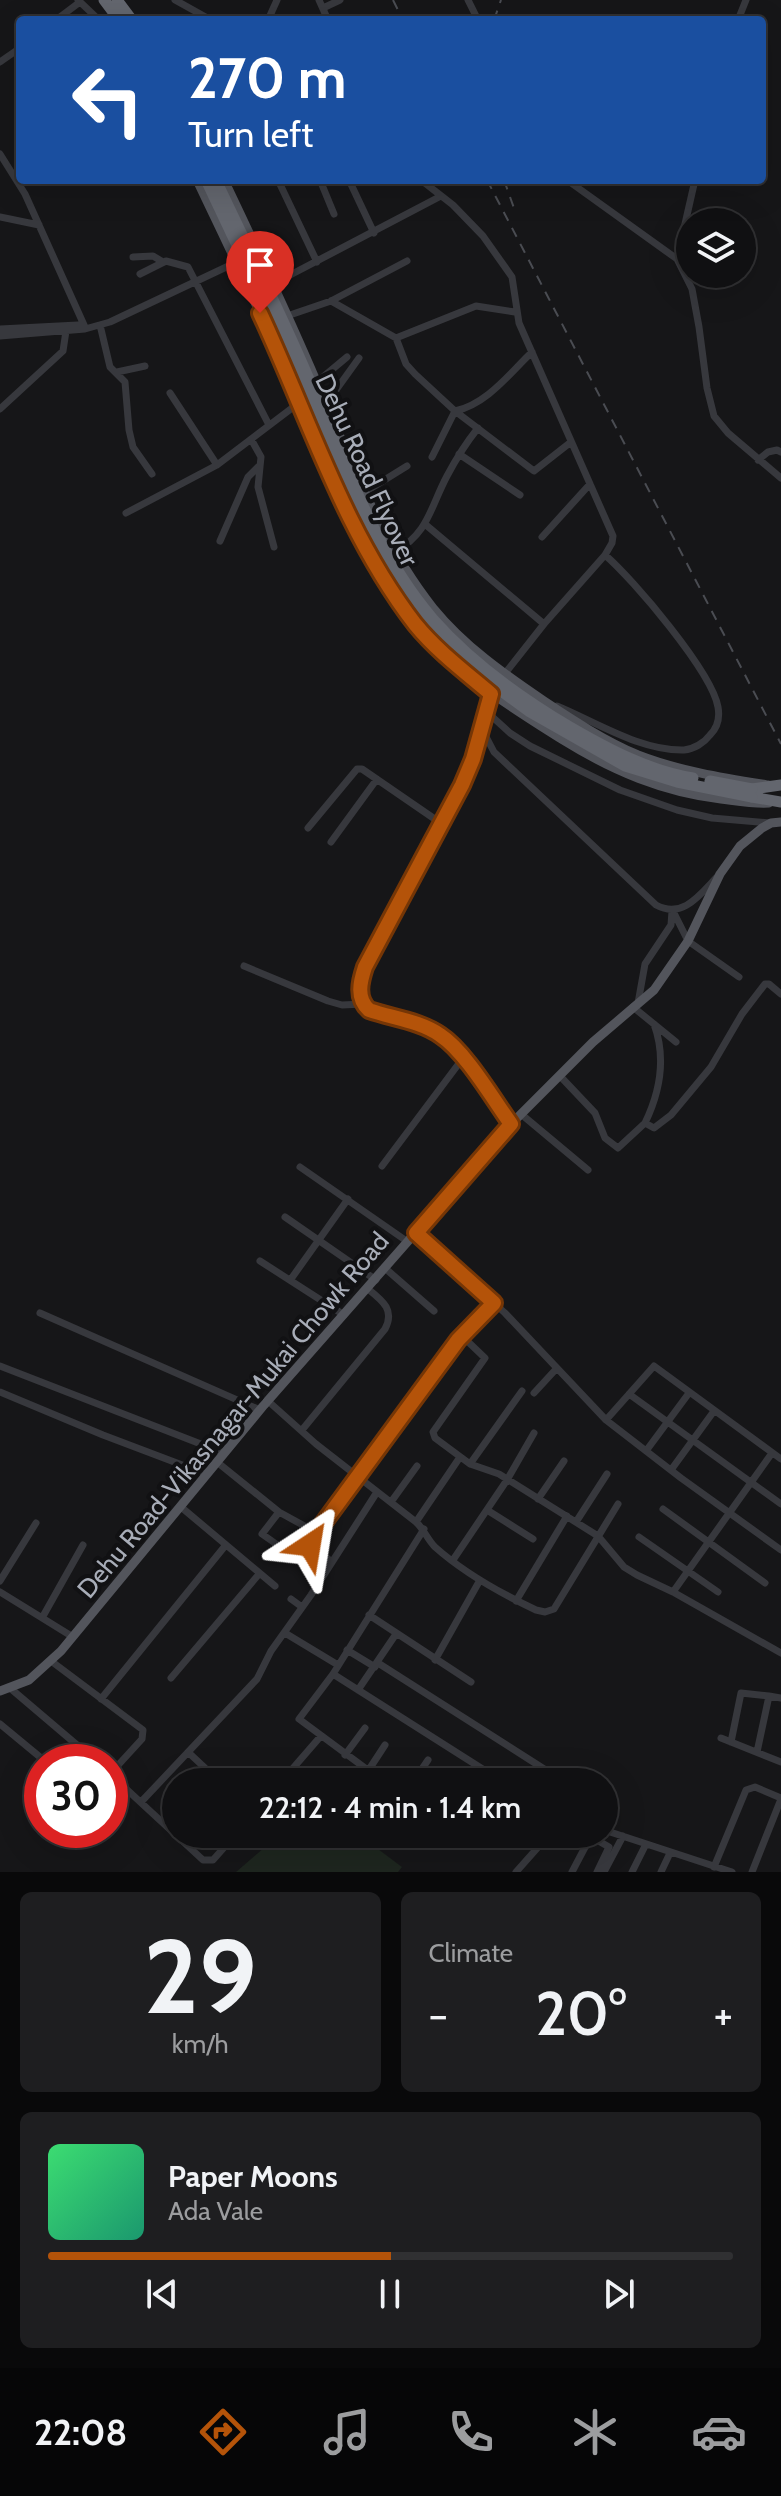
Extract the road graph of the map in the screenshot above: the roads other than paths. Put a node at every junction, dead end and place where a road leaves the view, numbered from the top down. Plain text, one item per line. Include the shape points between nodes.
1 (175, 0) edge
2 (319, 0) edge
3 (340, 0) edge
4 (79, 1) edge
5 (323, 8) junction
6 (61, 16) edge
7 (95, 16) edge
8 (204, 16) edge
9 (326, 16) edge
10 (0, 154) edge
11 (16, 180) edge
12 (19, 184) edge
13 (199, 184) edge
14 (208, 184) edge
15 (218, 184) edge
16 (226, 184) edge
17 (280, 184) edge
18 (322, 184) edge
19 (351, 184) edge
20 (426, 184) edge
21 (573, 184) edge
22 (694, 184) edge
23 (441, 196) junction
24 (689, 208) edge
25 (334, 214) dead end
26 (0, 217) edge
27 (39, 225) junction
28 (374, 233) junction
29 (257, 251) junction
30 (133, 257) dead end
31 (676, 258) edge
32 (407, 261) dead end
33 (163, 262) junction
34 (236, 262) junction
35 (317, 262) junction
36 (140, 274) dead end
37 (197, 281) junction
38 (273, 284) junction
39 (692, 288) edge
40 (331, 301) junction
41 (515, 312) junction
42 (287, 316) junction
43 (110, 322) junction
44 (84, 325) junction
45 (100, 325) junction
46 (0, 329) edge
47 (66, 331) junction
48 (0, 336) edge
49 (396, 338) junction
50 (532, 352) junction
51 (347, 357) dead end
52 (359, 358) dead end
53 (145, 366) dead end
54 (117, 372) junction
55 (317, 382) junction
56 (170, 393) dead end
57 (300, 402) junction
58 (0, 409) edge
59 (455, 411) junction
60 (330, 412) junction
61 (269, 425) junction
62 (478, 428) junction
63 (251, 439) junction
64 (571, 442) junction
65 (781, 452) edge
66 (459, 454) junction
67 (432, 457) dead end
68 (758, 460) junction
69 (217, 465) junction
70 (259, 466) junction
71 (407, 466) dead end
72 (152, 474) dead end
73 (781, 478) edge
74 (590, 484) junction
75 (365, 492) junction
76 (520, 495) dead end
77 (126, 513) dead end
78 (426, 525) junction
79 (542, 537) dead end
80 (220, 541) dead end
81 (274, 547) dead end
82 (395, 552) junction
83 (605, 555) junction
84 (544, 624) junction
85 (504, 674) junction
86 (491, 694) junction
87 (544, 700) junction
88 (487, 712) junction
89 (483, 729) junction
90 (377, 779) junction
91 (777, 786) edge
92 (752, 793) junction
93 (781, 802) edge
94 (776, 823) edge
95 (442, 824) junction
96 (308, 828) dead end
97 (331, 842) dead end
98 (720, 874) junction
99 (672, 911) junction
100 (688, 941) junction
101 (244, 966) dead end
102 (739, 977) dead end
103 (781, 994) edge
104 (363, 1004) junction
105 (635, 1005) junction
106 (654, 1024) junction
107 (676, 1042) dead end
108 (463, 1058) junction
109 (560, 1076) junction
110 (521, 1114) junction
111 (645, 1123) junction
112 (511, 1124) junction
113 (382, 1166) dead end
114 (300, 1167) dead end
115 (588, 1170) dead end
116 (348, 1199) junction
117 (285, 1217) dead end
118 (416, 1233) junction
119 (320, 1240) junction
120 (408, 1242) junction
121 (260, 1261) dead end
122 (386, 1269) junction
123 (291, 1279) junction
124 (376, 1280) junction
125 (368, 1289) junction
126 (494, 1303) junction
127 (434, 1311) dead end
128 (40, 1313) dead end
129 (344, 1315) junction
130 (462, 1336) junction
131 (0, 1366) edge
132 (557, 1368) junction
133 (522, 1391) dead end
134 (0, 1392) edge
135 (534, 1393) dead end
136 (689, 1393) junction
137 (629, 1394) junction
138 (268, 1401) junction
139 (260, 1410) junction
140 (714, 1411) junction
141 (606, 1420) junction
142 (667, 1422) junction
143 (302, 1430) junction
144 (534, 1433) dead end
145 (693, 1440) junction
146 (646, 1451) junction
147 (224, 1453) junction
148 (772, 1453) junction
149 (460, 1457) junction
150 (781, 1459) edge
151 (564, 1461) dead end
152 (217, 1462) junction
153 (470, 1464) junction
154 (417, 1466) dead end
155 (671, 1470) junction
156 (206, 1474) junction
157 (607, 1474) dead end
158 (357, 1476) junction
159 (507, 1480) junction
160 (751, 1483) junction
161 (377, 1492) junction
162 (538, 1499) junction
163 (391, 1502) junction
164 (618, 1504) dead end
165 (781, 1504) edge
166 (181, 1507) junction
167 (663, 1509) dead end
168 (487, 1510) junction
169 (279, 1512) junction
170 (730, 1512) junction
171 (567, 1516) junction
172 (416, 1522) junction
173 (576, 1522) junction
174 (36, 1523) dead end
175 (310, 1529) dead end
176 (424, 1529) junction
177 (598, 1536) junction
178 (639, 1537) dead end
179 (533, 1539) dead end
180 (708, 1542) junction
181 (83, 1545) dead end
182 (225, 1546) junction
183 (279, 1546) dead end
184 (781, 1550) edge
185 (453, 1560) junction
186 (332, 1562) junction
187 (688, 1571) junction
188 (259, 1574) junction
189 (480, 1580) junction
190 (0, 1581) edge
191 (765, 1583) dead end
192 (275, 1586) dead end
193 (0, 1592) edge
194 (673, 1592) junction
195 (718, 1592) dead end
196 (291, 1599) dead end
197 (516, 1601) junction
198 (302, 1607) junction
199 (369, 1615) junction
200 (42, 1618) junction
201 (285, 1633) junction
202 (396, 1634) junction
203 (73, 1637) junction
204 (347, 1650) junction
205 (781, 1653) edge
206 (435, 1660) junction
207 (51, 1661) junction
208 (338, 1665) junction
209 (376, 1665) junction
210 (333, 1674) junction
211 (171, 1678) dead end
212 (471, 1682) dead end
213 (5, 1690) edge
214 (358, 1690) junction
215 (769, 1696) junction
216 (781, 1698) edge
217 (101, 1699) junction
218 (0, 1724) edge
219 (365, 1728) dead end
220 (320, 1737) junction
221 (721, 1738) dead end
222 (731, 1742) junction
223 (24, 1744) edge
224 (74, 1744) edge
225 (385, 1745) dead end
226 (757, 1752) junction
227 (189, 1753) junction
228 (128, 1754) edge
229 (345, 1755) junction
230 (428, 1760) dead end
231 (781, 1762) edge
232 (205, 1768) edge
233 (293, 1768) edge
234 (364, 1768) edge
235 (370, 1768) edge
236 (423, 1768) edge
237 (482, 1768) edge
238 (542, 1768) edge
239 (128, 1790) edge
240 (781, 1799) edge
241 (141, 1802) junction
242 (162, 1822) edge
243 (618, 1834) edge
244 (623, 1836) junction
245 (646, 1844) junction
246 (190, 1848) edge
247 (224, 1848) edge
248 (537, 1848) edge
249 (584, 1848) edge
250 (609, 1848) edge
251 (670, 1853) junction
252 (700, 1862) junction
253 (714, 1867) junction
254 (516, 1872) edge
255 (572, 1872) edge
256 (597, 1872) edge
257 (604, 1872) edge
258 (632, 1872) edge
259 (661, 1872) edge
260 (695, 1872) edge
261 (732, 1872) edge
262 (752, 1872) edge

1 - 8 street
2 - 5 street
3 - 5 street
4 - 6 street
4 - 7 street
5 - 9 street
10 - 11 street
12 - 27 street
13 - 34 main road
14 - 92 highway, Dehu Road Flyover, bridge via 360,519 391,576 442,643 530,712 625,766 677,782
15 - 92 highway, Dehu Road Flyover, bridge via 368,515 431,617 459,647 522,696 588,737 661,770
16 - 29 main road
17 - 35 street
18 - 25 street
19 - 28 street
20 - 23 street
21 - 31 street
22 - 24 street
23 - 28 street
23 - 41 street via 483,236 512,277
26 - 27 street
27 - 44 street
28 - 35 street
29 - 34 street
29 - 38 main road
30 - 33 street via 153,256
32 - 40 street
33 - 36 street
33 - 37 street via 184,264
34 - 37 street
34 - 57 main road
35 - 38 street
37 - 43 street
37 - 61 street
38 - 42 main road
39 - 68 street via 714,416
40 - 42 street
40 - 49 street
41 - 49 street via 476,306
41 - 50 street
42 - 55 main road
43 - 44 street
43 - 45 street
44 - 46 street
45 - 47 street
45 - 54 street via 110,367
47 - 48 street
47 - 58 street via 63,351
49 - 59 street via 406,364
50 - 59 street via 484,397
50 - 64 street
51 - 55 street
52 - 60 street via 336,390
53 - 54 street
54 - 72 street via 128,393 133,447
55 - 60 main road
56 - 69 street
57 - 61 street
57 - 86 main road via 350,519 394,594 434,645
59 - 62 street
59 - 67 street
60 - 75 main road
61 - 63 street
62 - 64 street via 534,471
62 - 66 street
63 - 69 street
63 - 70 street via 261,457
64 - 74 street
65 - 68 street via 768,452
66 - 76 street
66 - 78 street
68 - 73 street
69 - 77 street
70 - 80 street via 248,477
70 - 81 street via 260,499
71 - 75 street
74 - 79 street
74 - 83 street via 612,531
75 - 82 main road
78 - 82 street
78 - 84 street
82 - 85 main road via 447,623
83 - 84 street
83 - 87 street via 638,588 703,673 718,704 717,725 698,746 671,748 622,735
84 - 85 street
85 - 86 street
85 - 87 main road
86 - 88 street
86 - 93 main road via 631,777 700,797
87 - 91 main road via 639,755
88 - 89 street
88 - 94 street via 530,746 620,790 712,818
89 - 95 street
89 - 99 street via 494,752 648,899
90 - 95 street
90 - 96 street via 357,769
90 - 97 street
91 - 92 highway, Dehu Road Flyover
92 - 93 highway, Dehu Road Flyover
94 - 98 main road, Dehu Road-Vikasnagar-Mukai Chowk Road via 740,846
95 - 104 street via 365,967
98 - 99 street via 695,901
98 - 100 main road, Dehu Road-Vikasnagar-Mukai Chowk Road
99 - 100 street
99 - 105 street via 671,925 645,964
100 - 102 street
100 - 105 main road, Dehu Road-Vikasnagar-Mukai Chowk Road via 654,990
101 - 104 street via 328,1001
103 - 111 street via 765,984 711,1067 671,1115 658,1127
104 - 108 street via 438,1033
105 - 106 street
105 - 109 main road, Dehu Road-Vikasnagar-Mukai Chowk Road
106 - 107 street
106 - 111 street via 660,1078
108 - 112 street
108 - 113 street
109 - 110 main road, Dehu Road-Vikasnagar-Mukai Chowk Road
109 - 111 street via 595,1113 605,1138 618,1148
110 - 112 main road, Dehu Road-Vikasnagar-Mukai Chowk Road
110 - 115 street
112 - 118 main road, Dehu Road-Vikasnagar-Mukai Chowk Road
114 - 116 street
116 - 119 street
116 - 120 street
117 - 119 street
118 - 120 main road, Dehu Road-Vikasnagar-Mukai Chowk Road
118 - 126 street
119 - 123 street
119 - 124 street
120 - 122 main road, Dehu Road-Vikasnagar-Mukai Chowk Road
121 - 123 street
122 - 124 main road, Dehu Road-Vikasnagar-Mukai Chowk Road
122 - 127 street
123 - 129 street
124 - 125 main road, Dehu Road-Vikasnagar-Mukai Chowk Road
125 - 129 main road, Dehu Road-Vikasnagar-Mukai Chowk Road
125 - 143 street via 389,1310 389,1321
126 - 130 street
126 - 132 street
128 - 139 street
129 - 138 main road, Dehu Road-Vikasnagar-Mukai Chowk Road
130 - 149 street via 485,1358 433,1432
130 - 158 street
131 - 147 street
132 - 135 street
132 - 141 street
133 - 153 street
134 - 156 street
136 - 137 street via 654,1366
136 - 140 street
136 - 142 street
137 - 141 street
137 - 142 street
138 - 139 main road, Dehu Road-Vikasnagar-Mukai Chowk Road
138 - 143 street
139 - 147 main road, Dehu Road-Vikasnagar-Mukai Chowk Road
140 - 145 street
140 - 148 street
141 - 146 street
142 - 145 street
142 - 146 street
143 - 158 street
144 - 159 street
145 - 155 street
145 - 160 street
146 - 155 street
147 - 152 main road, Dehu Road-Vikasnagar-Mukai Chowk Road
148 - 150 street
148 - 160 street
149 - 153 street
149 - 172 street
151 - 162 street
152 - 156 main road, Dehu Road-Vikasnagar-Mukai Chowk Road
152 - 169 street
153 - 159 street
154 - 163 street
155 - 170 street
156 - 166 main road, Dehu Road-Vikasnagar-Mukai Chowk Road
157 - 173 street
158 - 161 street
158 - 186 street via 310,1542
159 - 162 street
159 - 168 street
160 - 165 street
160 - 170 street
161 - 163 street
161 - 186 street
162 - 171 street
163 - 172 street
164 - 177 street
166 - 182 street
166 - 203 main road, Dehu Road-Vikasnagar-Mukai Chowk Road
167 - 180 street
168 - 179 street
168 - 185 street
169 - 175 street
169 - 183 street via 262,1534
170 - 180 street
170 - 184 street
171 - 173 street
171 - 197 street
172 - 176 street
173 - 177 street
174 - 190 street
176 - 185 street via 436,1548
176 - 199 street
177 - 194 street via 624,1567
177 - 197 street via 554,1609 545,1612
178 - 187 street
180 - 187 street
180 - 191 street
181 - 200 street
182 - 188 street
182 - 217 street
185 - 189 street
186 - 198 street
187 - 194 street
187 - 195 street
188 - 192 street
188 - 211 street
189 - 197 street
189 - 206 street
193 - 200 street
194 - 205 street
196 - 198 street
198 - 201 street
199 - 202 street
199 - 204 street
200 - 203 street
201 - 208 street
201 - 227 street via 257,1679
202 - 206 street
202 - 209 street
203 - 207 main road, Dehu Road-Vikasnagar-Mukai Chowk Road
204 - 208 street
204 - 209 street
206 - 212 street
207 - 213 main road, Dehu Road-Vikasnagar-Mukai Chowk Road via 29,1680
207 - 217 street
208 - 210 street
209 - 214 street
209 - 238 street
210 - 214 street
210 - 220 street via 299,1719
213 - 224 street
214 - 237 street
215 - 216 street
215 - 222 street via 741,1693
215 - 226 street
217 - 228 street via 143,1730
218 - 223 street
219 - 229 street
220 - 229 street
220 - 233 street
221 - 222 street
222 - 226 street
225 - 235 street
226 - 231 street
227 - 232 street
227 - 241 street
229 - 234 street
230 - 236 street
239 - 241 street
240 - 253 street via 755,1787 746,1790
240 - 262 street
241 - 242 street
243 - 244 street
244 - 245 street
244 - 257 street
245 - 251 street
245 - 258 street
246 - 247 street via 203,1860 213,1860
248 - 254 street
249 - 255 street
250 - 256 street
251 - 252 street
251 - 259 street
252 - 253 street
252 - 260 street
253 - 261 street

